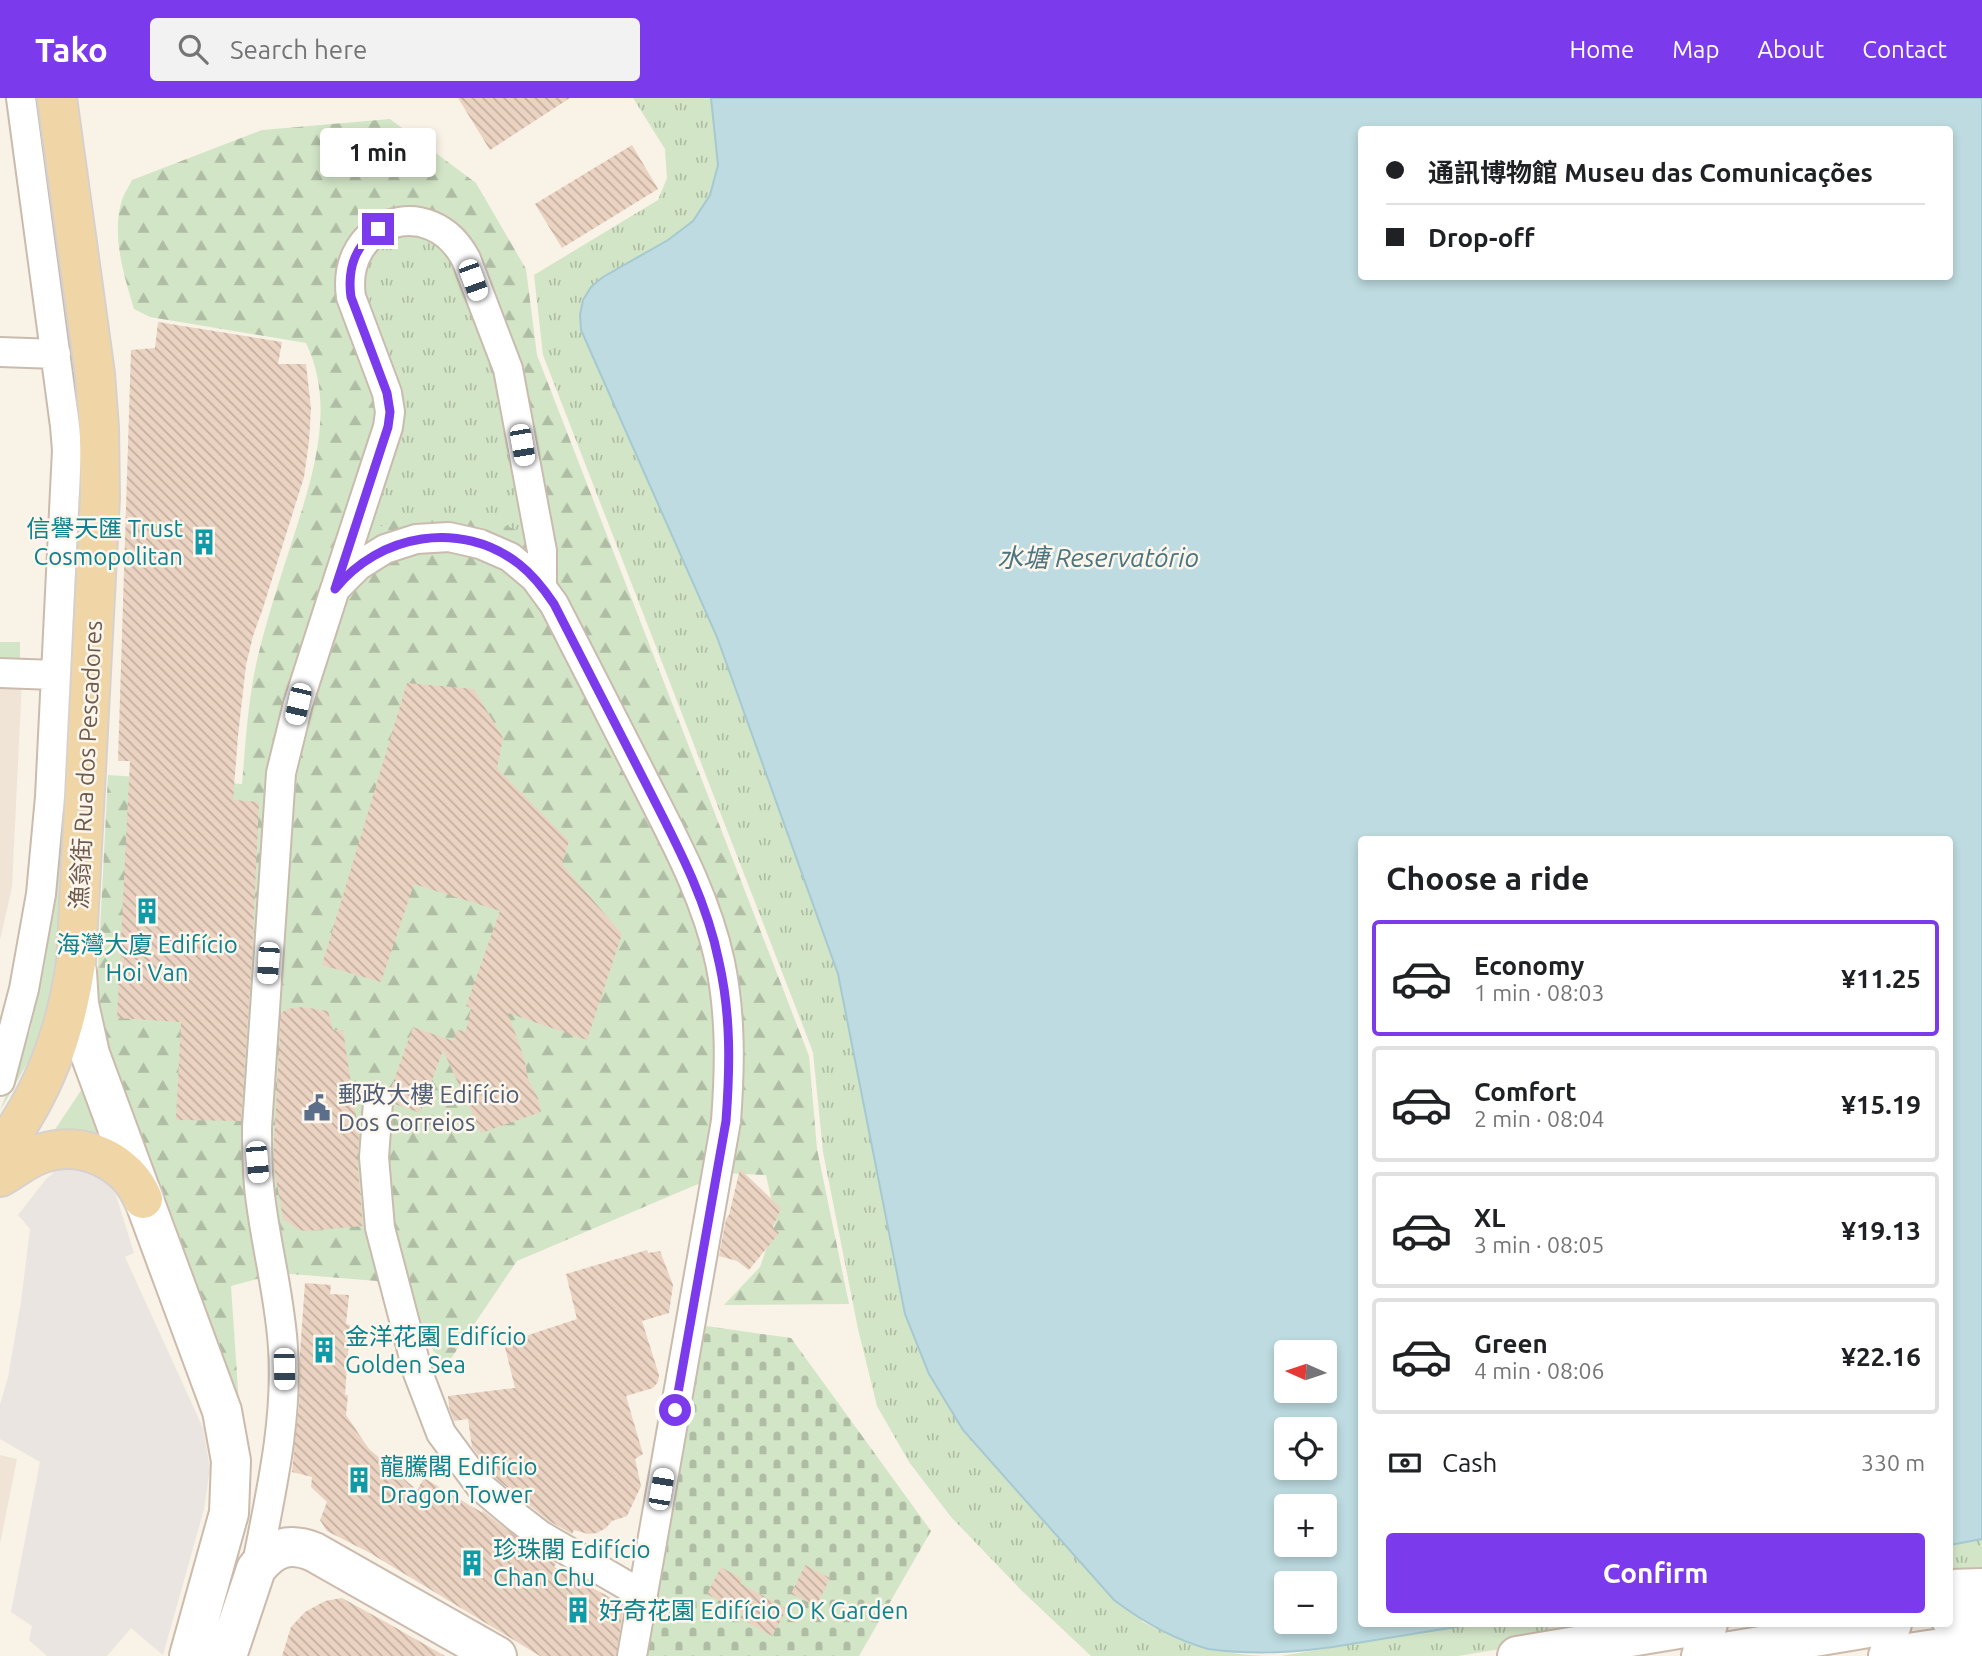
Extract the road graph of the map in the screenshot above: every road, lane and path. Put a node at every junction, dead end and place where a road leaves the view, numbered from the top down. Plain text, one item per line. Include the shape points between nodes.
1 (20, 98) edge
2 (57, 98) edge
3 (0, 352) edge
4 (55, 354) junction
5 (542, 586) junction
6 (335, 589) junction
7 (0, 673) edge
8 (55, 675) junction
9 (76, 963) junction
10 (0, 1081) edge
11 (378, 1102) dead end
12 (0, 1152) edge
13 (0, 1177) edge
14 (143, 1199) junction
15 (256, 1569) junction
16 (1982, 1588) edge
17 (1953, 1589) edge
18 (643, 1595) junction
19 (1982, 1616) edge
20 (1953, 1618) edge
21 (1691, 1627) edge
22 (1874, 1627) edge
23 (1982, 1642) edge
24 (189, 1656) edge
25 (227, 1656) edge
26 (497, 1656) edge
27 (632, 1656) edge
28 (1517, 1656) edge
29 (1701, 1656) edge
30 (1888, 1656) edge

1 - 4 street, 漁翁街 Rua dos Pescadores
2 - 9 main road, 漁翁街 Rua dos Pescadores via 99,428 100,498
3 - 4 street
4 - 8 street, 漁翁街 Rua dos Pescadores via 66,450
5 - 6 street via 519,564 490,547 438,537 385,549 358,566
5 - 6 street via 542,551 508,369 459,247 438,228 410,221 387,225 370,235 351,267 351,297 386,389 390,412
5 - 18 street via 683,855 709,923 726,1001 726,1121
6 - 15 street via 281,773 257,1150 260,1198 280,1310 284,1389
7 - 8 street
8 - 10 street, 漁翁街 Rua dos Pescadores via 41,894 24,989
9 - 12 main road via 55,1054 31,1105
9 - 14 main road, 漁翁街 Rua dos Pescadores via 90,1054
11 - 18 street via 374,1157 380,1228 418,1373 441,1433 481,1487 526,1524
13 - 14 main road via 41,1154 82,1150 119,1167
14 - 24 main road, 漁翁街 Rua dos Pescadores via 222,1411 232,1461 226,1529
15 - 25 main road
15 - 26 main road via 275,1550 302,1547
16 - 17 main road
18 - 27 street
19 - 20 main road
21 - 28 main road
22 - 29 main road
23 - 30 main road

